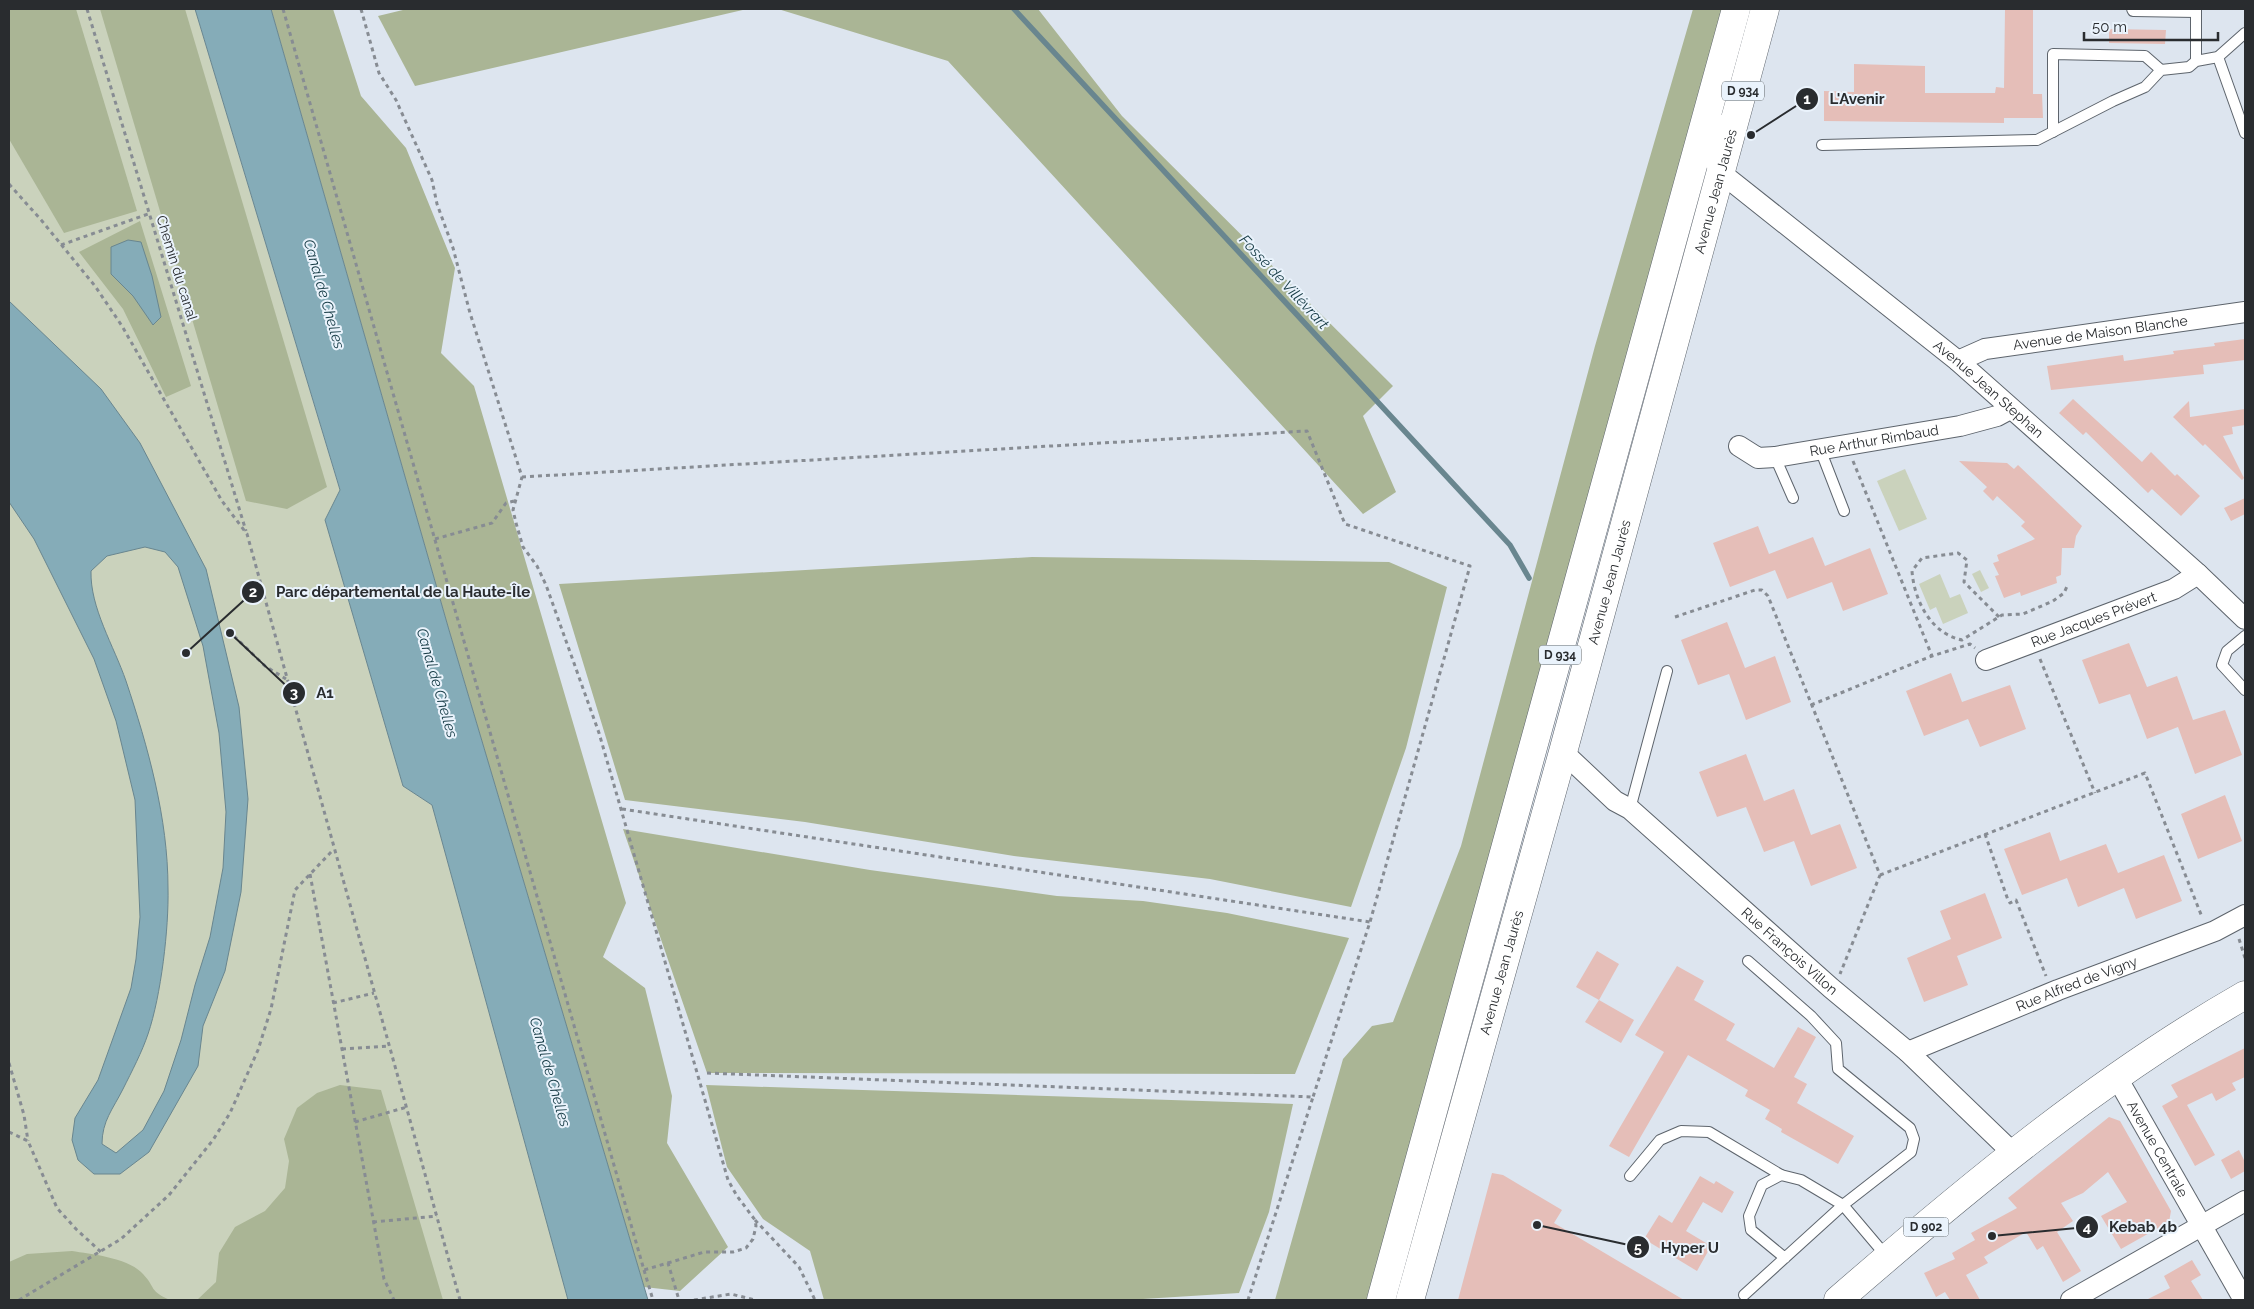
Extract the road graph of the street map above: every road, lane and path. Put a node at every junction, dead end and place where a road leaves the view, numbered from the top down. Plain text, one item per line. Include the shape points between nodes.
1 (87, 9) edge
2 (283, 9) edge
3 (361, 9) edge
4 (1736, 9) edge
5 (1746, 9) edge
6 (1765, 9) edge
7 (2132, 9) edge
8 (2151, 10) edge
9 (2196, 11) edge
10 (2245, 33) edge
11 (2218, 57) junction
12 (2196, 61) junction
13 (2161, 70) junction
14 (2053, 132) junction
15 (2245, 133) edge
16 (1822, 145) dead end
17 (1720, 172) junction
18 (9, 184) edge
19 (148, 214) junction
20 (61, 245) junction
21 (2245, 312) edge
22 (1958, 361) junction
23 (2010, 409) junction
24 (1847, 445) junction
25 (1739, 446) dead end
26 (1820, 448) junction
27 (1776, 457) junction
28 (522, 477) junction
29 (1793, 498) dead end
30 (514, 501) junction
31 (1844, 511) dead end
32 (246, 534) junction
33 (435, 539) junction
34 (2198, 574) junction
35 (2068, 584) dead end
36 (1675, 617) dead end
37 (1999, 617) junction
38 (2245, 619) edge
39 (234, 636) dead end
40 (2245, 636) edge
41 (1967, 637) junction
42 (2032, 642) junction
43 (1970, 644) junction
44 (1932, 656) junction
45 (1986, 660) joint
46 (1667, 671) dead end
47 (286, 679) junction
48 (2245, 690) edge
49 (1811, 705) junction
50 (1563, 752) junction
51 (2095, 793) junction
52 (622, 809) junction
53 (1630, 809) junction
54 (1985, 834) junction
55 (333, 850) junction
56 (310, 874) junction
57 (1880, 875) junction
58 (2245, 915) edge
59 (1370, 922) junction
60 (2208, 933) junction
61 (1748, 961) dead end
62 (1831, 988) junction
63 (2052, 992) junction
64 (374, 993) junction
65 (2245, 995) edge
66 (333, 1003) junction
67 (390, 1046) junction
68 (342, 1049) junction
69 (1908, 1052) junction
70 (9, 1063) edge
71 (707, 1073) dead end
72 (2116, 1076) junction
73 (1313, 1097) junction
74 (407, 1107) junction
75 (356, 1122) junction
76 (9, 1132) edge
77 (28, 1141) junction
78 (2014, 1154) junction
79 (1781, 1175) junction
80 (1630, 1176) dead end
81 (2245, 1201) edge
82 (1843, 1205) junction
83 (437, 1216) junction
84 (755, 1220) junction
85 (373, 1222) junction
86 (2201, 1227) junction
87 (101, 1252) junction
88 (1784, 1258) junction
89 (1888, 1258) junction
90 (668, 1263) junction
91 (644, 1270) junction
92 (1744, 1295) dead end
93 (19, 1300) edge
94 (394, 1300) edge
95 (460, 1300) edge
96 (653, 1300) edge
97 (679, 1300) edge
98 (694, 1300) edge
99 (755, 1300) edge
100 (815, 1300) edge
101 (1248, 1300) edge
102 (1381, 1300) edge
103 (1410, 1300) edge
104 (1838, 1300) edge
105 (2071, 1300) edge
106 (2244, 1300) edge

1 - 19 path, Chemin du canal
2 - 33 path
3 - 28 path via 378,73 396,100 432,180
4 - 102 main road, Avenue Jean Jaurès / D 934
5 - 17 street via 1711,152
6 - 17 main road, Avenue Jean Jaurès / D 934
7 - 8 lane
8 - 9 lane
9 - 12 lane
10 - 11 lane
11 - 12 lane
11 - 15 lane
12 - 13 lane via 2189,67
13 - 14 lane via 2145,87
13 - 14 lane via 2145,56 2053,54
14 - 16 lane via 2037,140
17 - 22 street, Avenue Jean Stephan
17 - 50 main road, Avenue Jean Jaurès / D 934
18 - 20 path
19 - 20 path
19 - 32 path, Chemin du canal
20 - 32 path via 122,326 222,501
21 - 22 street, Avenue de Maison Blanche via 1985,349
22 - 23 street, Avenue Jean Stephan
23 - 24 street, Rue Arthur Rimbaud via 1960,426
23 - 34 street, Avenue Jean Stephan
24 - 26 street, Rue Arthur Rimbaud
24 - 44 path
25 - 27 street, Rue Arthur Rimbaud via 1758,458
26 - 27 street, Rue Arthur Rimbaud
26 - 31 lane
27 - 29 lane
28 - 30 path
28 - 59 path via 1307,431 1345,524 1470,566
30 - 33 path via 506,503 492,523
30 - 52 path via 513,510 524,547 546,585 599,733
32 - 47 path, Chemin du canal
33 - 91 path
34 - 38 street, Avenue Jean Stephan
34 - 42 street, Rue Jacques Prévert via 2174,589
35 - 37 path via 2064,593 2053,601 2023,614
36 - 49 path via 1762,590 1768,596
37 - 41 path
37 - 41 path via 1964,582 1967,560 1958,553 1922,558 1912,571 1915,590 1926,614 1940,632 1962,640
39 - 47 path via 265,666
40 - 48 lane via 2227,651 2222,665
41 - 43 path
42 - 45 street, Rue Jacques Prévert
42 - 51 path
43 - 44 path
43 - 45 path
44 - 49 path
46 - 53 lane
47 - 55 path, Chemin du canal
49 - 57 path
50 - 53 street, Rue François Villon via 1615,801
50 - 103 main road, Avenue Jean Jaurès / D 934
51 - 54 path
51 - 60 path via 2145,773
52 - 59 path
52 - 84 path via 728,1180
53 - 62 street, Rue François Villon
54 - 57 path
54 - 63 path via 2008,900 2010,903 2016,900
55 - 56 path
55 - 64 path, Chemin du canal
56 - 66 path
56 - 87 path via 295,890 271,1009 258,1050 230,1113 201,1158 170,1195 121,1239
57 - 62 path via 1843,969
58 - 60 street, Rue Alfred de Vigny
59 - 73 path
60 - 63 street, Rue Alfred de Vigny
61 - 82 lane via 1811,1016 1836,1043 1838,1069 1910,1128 1914,1139 1911,1152
62 - 69 street, Rue François Villon
63 - 69 street, Rue Alfred de Vigny
64 - 66 path
64 - 67 path, Chemin du canal
65 - 72 main road, D 902
66 - 68 path
67 - 68 path
67 - 74 path, Chemin du canal
68 - 75 path
69 - 78 street, Rue François Villon
70 - 77 path
71 - 73 path
72 - 78 main road, D 902
72 - 86 street, Avenue Centrale
73 - 101 path
74 - 75 path
74 - 83 path, Chemin du canal
75 - 85 path
76 - 77 path
77 - 87 path via 57,1208
78 - 89 main road, D 902
79 - 80 lane via 1709,1132 1681,1131 1660,1140
79 - 82 lane via 1801,1180
79 - 88 lane via 1762,1185 1749,1216 1751,1230
81 - 86 street
82 - 88 lane
82 - 89 lane
83 - 85 path
83 - 95 path, Chemin du canal
84 - 90 path via 752,1240 746,1248 733,1252 704,1252
84 - 100 path via 799,1267
85 - 94 path via 384,1280
86 - 105 street
86 - 106 street, Avenue Centrale
87 - 93 path
88 - 92 lane
89 - 104 main road, D 902
90 - 91 path
90 - 97 path
91 - 96 path
98 - 99 path via 731,1294

